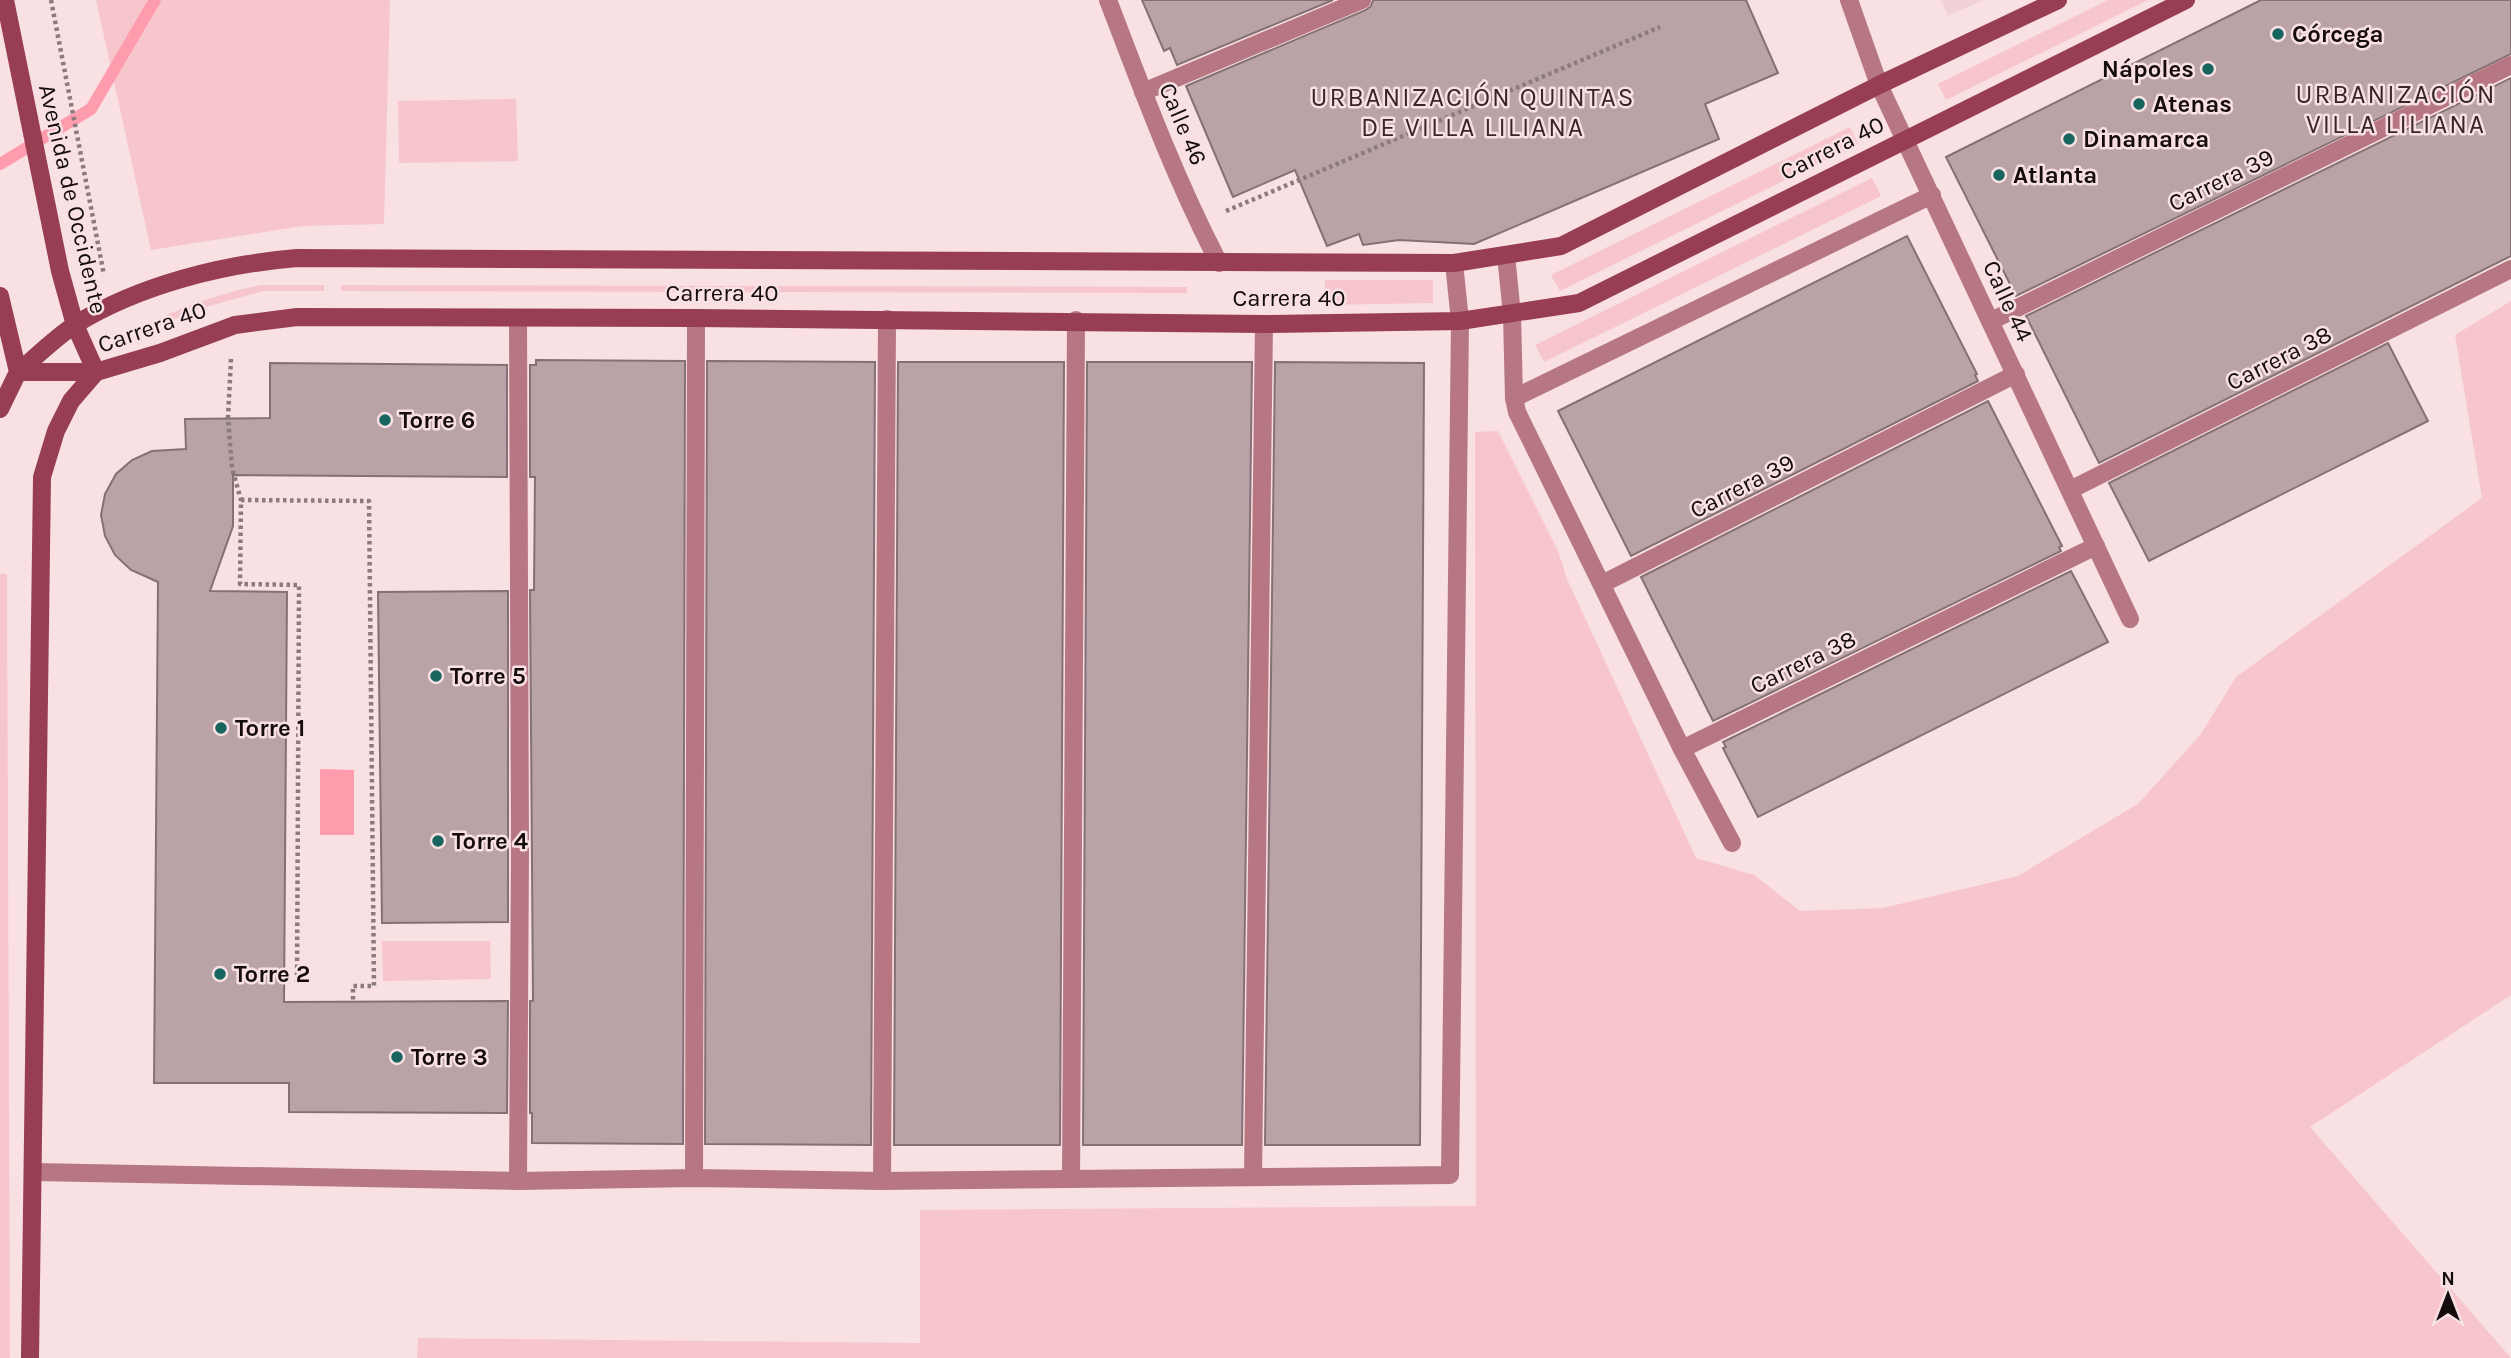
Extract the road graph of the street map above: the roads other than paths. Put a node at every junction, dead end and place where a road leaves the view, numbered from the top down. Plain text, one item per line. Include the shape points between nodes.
1 (5, 0) edge
2 (1108, 0) edge
3 (1362, 0) edge
4 (1849, 0) edge
5 (2058, 0) edge
6 (2186, 0) edge
7 (2511, 65) edge
8 (1879, 85) junction
9 (1143, 92) junction
10 (1905, 139) junction
11 (1932, 195) junction
12 (1506, 255) junction
13 (1219, 263) junction
14 (1454, 263) junction
15 (2511, 269) edge
16 (0, 296) edge
17 (1512, 315) junction
18 (518, 318) junction
19 (696, 318) junction
20 (887, 319) junction
21 (1076, 320) junction
22 (1460, 321) junction
23 (1991, 321) junction
24 (1264, 324) junction
25 (75, 325) junction
26 (18, 372) junction
27 (96, 372) junction
28 (2016, 374) junction
29 (1514, 398) junction
30 (0, 409) edge
31 (2070, 490) junction
32 (2096, 546) junction
33 (1602, 584) junction
34 (2130, 620) dead end
35 (1682, 749) junction
36 (1732, 843) dead end
37 (34, 1172) junction
38 (1253, 1177) junction
39 (694, 1178) junction
40 (1071, 1179) junction
41 (518, 1181) junction
42 (882, 1181) junction
43 (30, 1358) edge

1 - 25 street, Avenida de Occidente
2 - 9 street, Calle 46
3 - 9 street
4 - 8 street, Calle 44
5 - 8 street, Carrera 40
6 - 10 street, Carrera 40
7 - 23 street, Carrera 39
8 - 10 street, Calle 44
8 - 12 street, Carrera 40 via 1562,246
9 - 13 street, Calle 46
10 - 11 street, Calle 44
10 - 17 street, Carrera 40 via 1579,303
11 - 23 street, Calle 44
11 - 29 street
12 - 14 street, Carrera 40
12 - 17 street
13 - 14 street, Carrera 40
13 - 25 street, Carrera 40 via 297,258 213,270 144,293
14 - 22 street
15 - 31 street, Carrera 38
16 - 26 street
17 - 22 street, Carrera 40
17 - 29 street
18 - 19 street, Carrera 40
18 - 27 street, Carrera 40 via 274,318 235,325
18 - 41 street
19 - 20 street, Carrera 40
19 - 39 street
20 - 21 street, Carrera 40
20 - 42 street
21 - 24 street, Carrera 40
21 - 40 street
22 - 24 street, Carrera 40
22 - 38 street via 1450,1175
23 - 28 street, Calle 44
24 - 38 street
25 - 26 street, Carrera 40
25 - 27 street, Avenida de Occidente
26 - 27 street, Carrera 40
26 - 30 street
27 - 37 street via 71,401 56,431 43,477
28 - 31 street, Calle 44
28 - 33 street, Carrera 39
29 - 33 street
31 - 32 street, Calle 44
32 - 34 street, Calle 44
32 - 35 street, Carrera 38
33 - 35 street
35 - 36 street
37 - 41 street
37 - 43 street
38 - 40 street
39 - 41 street
39 - 42 street
40 - 42 street

